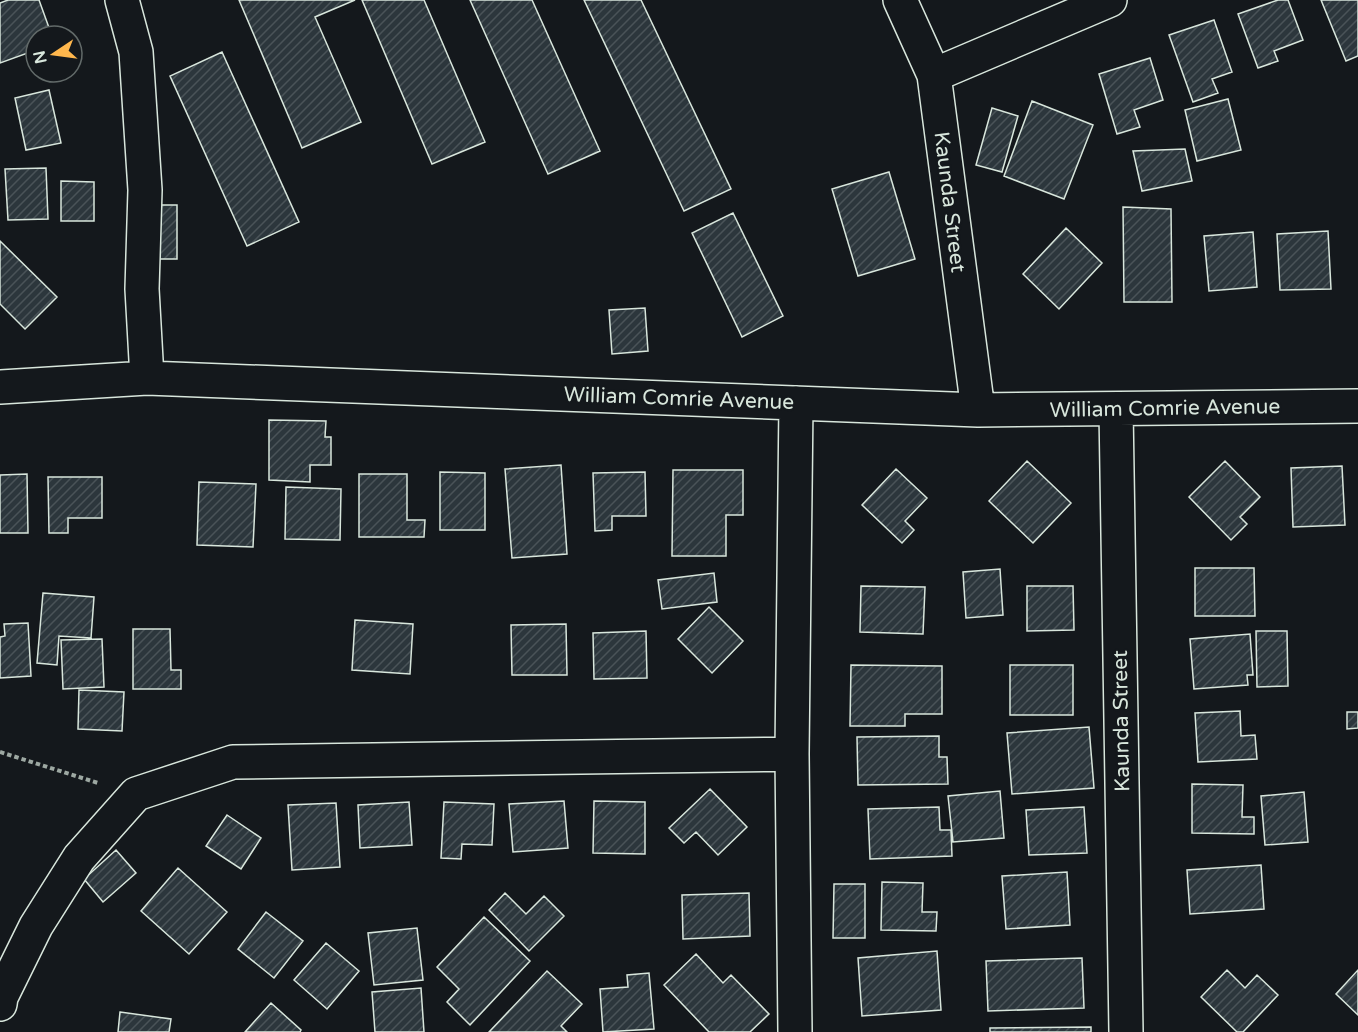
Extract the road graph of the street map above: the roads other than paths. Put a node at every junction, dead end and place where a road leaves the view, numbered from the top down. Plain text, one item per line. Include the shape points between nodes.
1 (122, 0) edge
2 (900, 0) edge
3 (1110, 0) edge
4 (934, 75) junction
5 (147, 378) junction
6 (0, 387) edge
7 (796, 403) junction
8 (1358, 406) edge
9 (1116, 409) junction
10 (978, 410) junction
11 (792, 754) junction
12 (0, 1004) edge
13 (795, 1032) edge
14 (1126, 1032) edge

1 - 5 street via 136,52 144,178 142,289
2 - 4 street, Kaunda Street
3 - 4 street
4 - 10 street, Kaunda Street
5 - 6 street, William Comrie Avenue
5 - 7 street, William Comrie Avenue
7 - 10 street, William Comrie Avenue
7 - 11 street
8 - 9 street, William Comrie Avenue
9 - 10 street, William Comrie Avenue
9 - 14 street, Kaunda Street
11 - 12 street via 233,762 136,794 79,858 36,926
11 - 13 street

